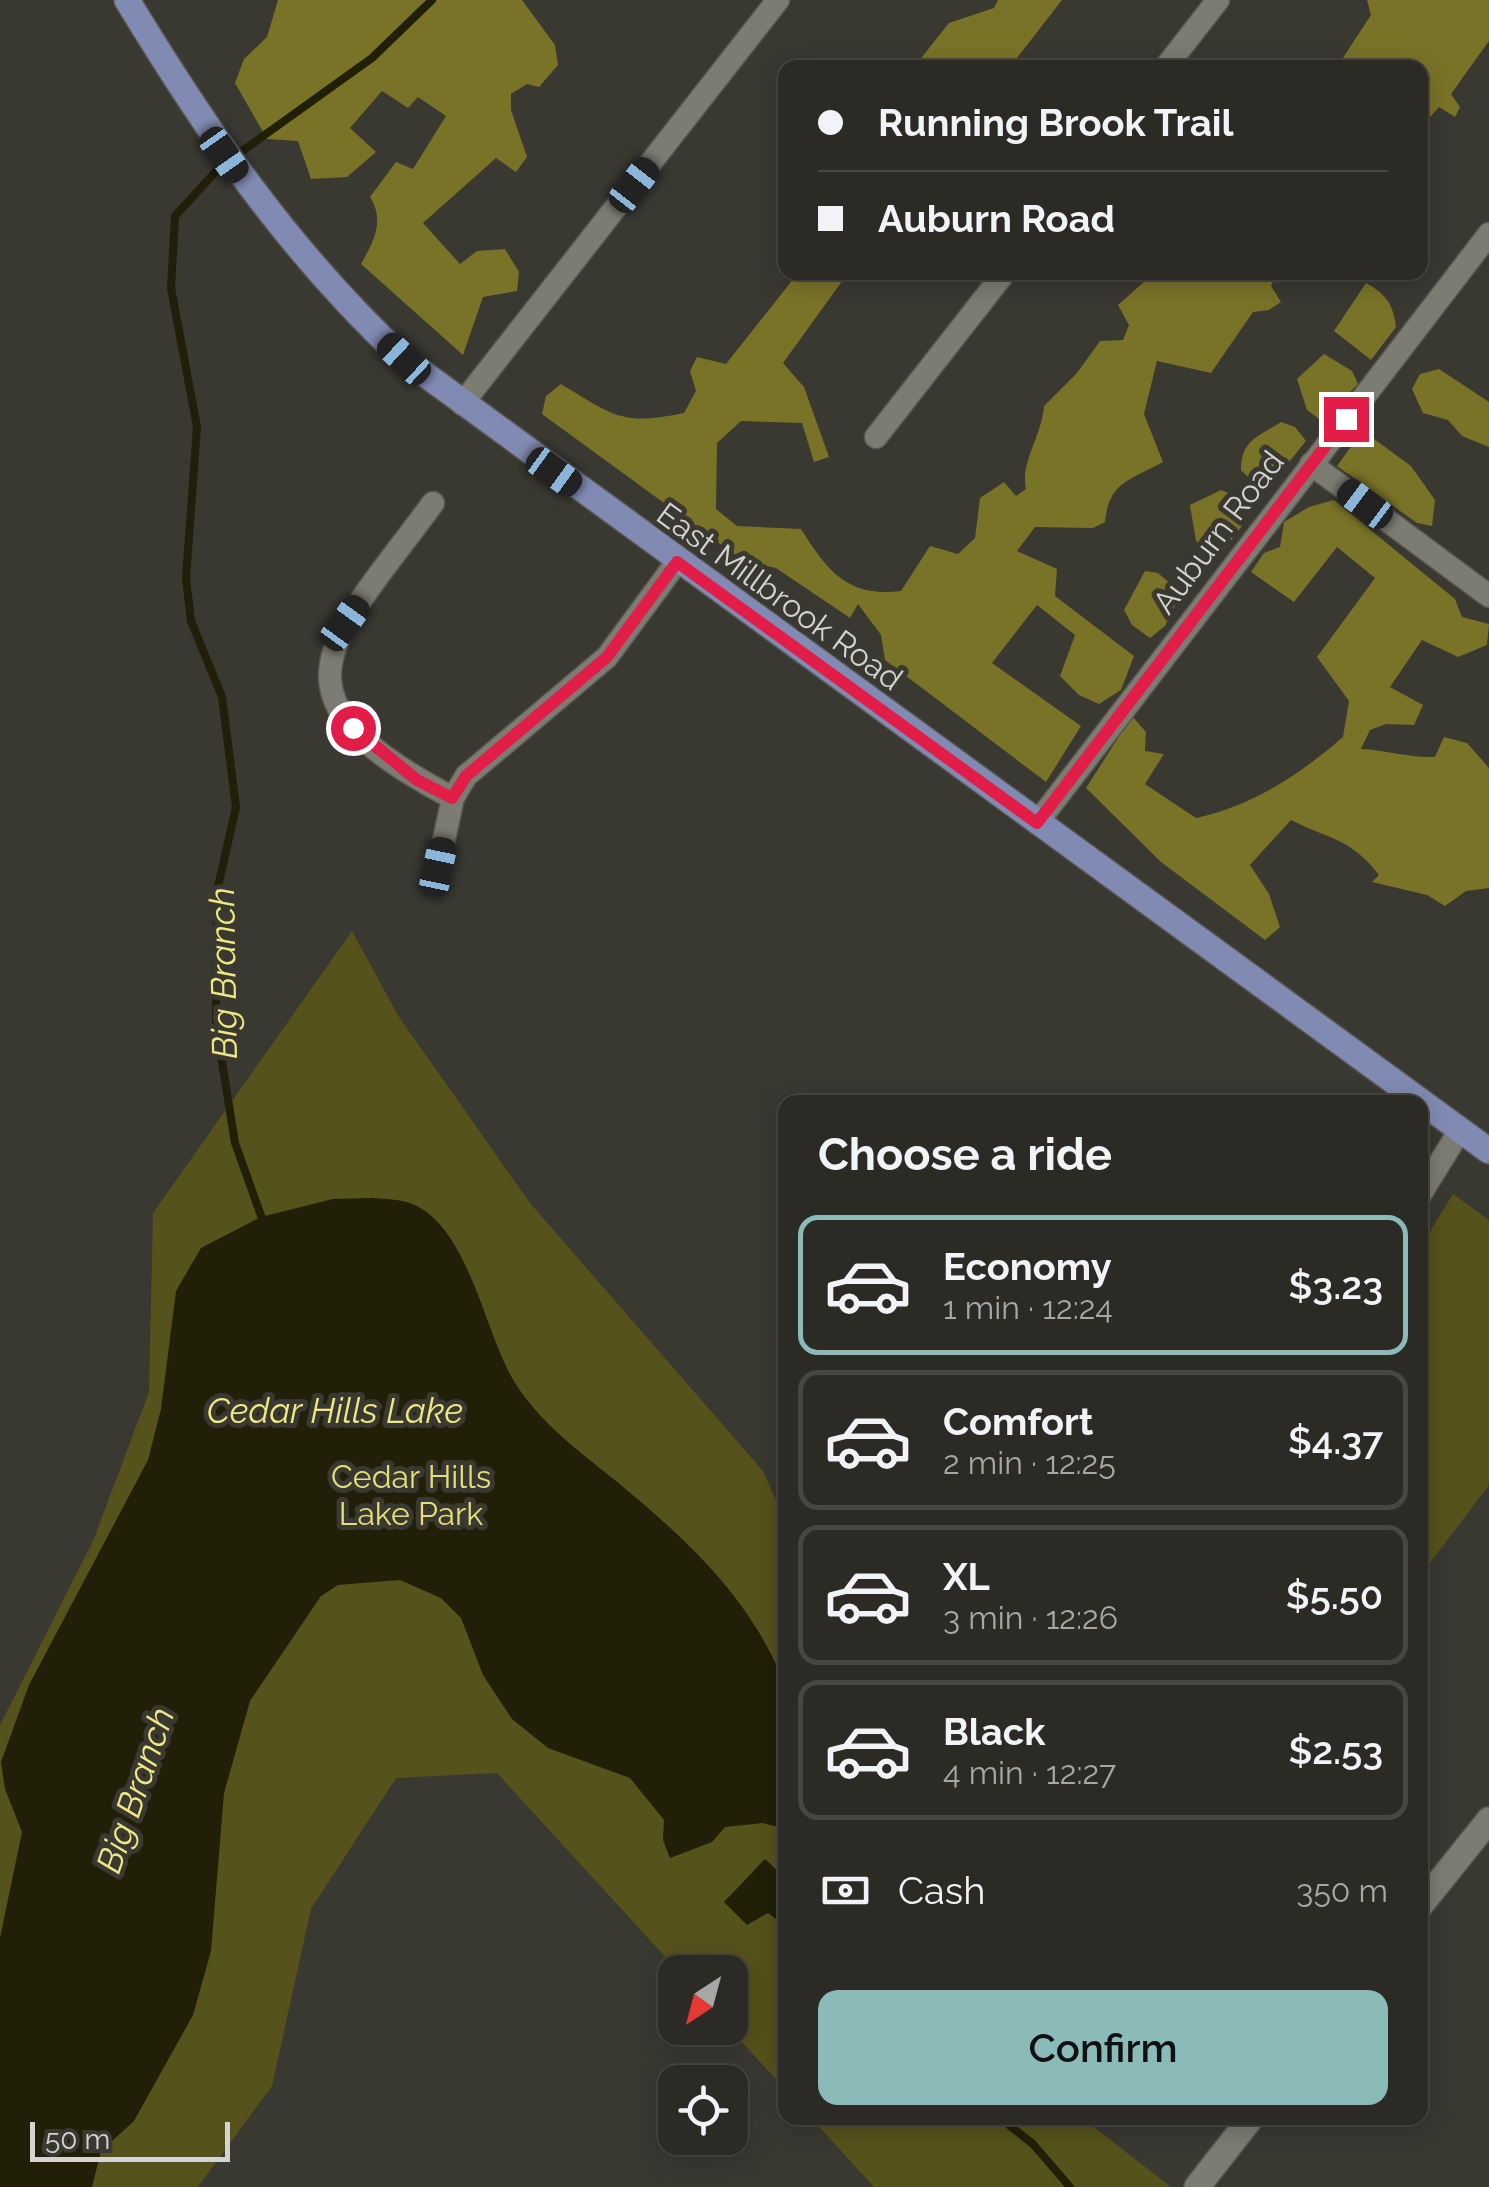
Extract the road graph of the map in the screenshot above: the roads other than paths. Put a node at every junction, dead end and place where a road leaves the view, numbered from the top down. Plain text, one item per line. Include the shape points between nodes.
1 (127, 0) edge
2 (778, 0) edge
3 (1218, 0) edge
4 (1172, 60) edge
5 (1489, 234) edge
6 (999, 280) edge
7 (462, 404) junction
8 (876, 437) dead end
9 (1311, 464) junction
10 (433, 504) dead end
11 (677, 562) junction
12 (1489, 596) edge
13 (452, 798) junction
14 (1037, 823) junction
15 (438, 867) dead end
16 (1412, 1095) edge
17 (1428, 1107) edge
18 (1460, 1130) junction
19 (1489, 1151) edge
20 (1428, 1183) edge
21 (1489, 1820) edge
22 (1428, 1896) edge
23 (1246, 2125) edge
24 (1197, 2187) edge

1 - 7 main road, East Millbrook Road via 224,155 284,236 361,319
2 - 7 street
3 - 4 street
5 - 9 street, Auburn Road
6 - 8 street
7 - 11 main road, East Millbrook Road
9 - 12 street
9 - 14 street, Auburn Road
10 - 13 street via 345,623 329,657 328,688 337,713 369,743
11 - 13 street via 607,657 466,776
11 - 14 main road, East Millbrook Road
13 - 15 street
14 - 16 main road, East Millbrook Road
17 - 18 main road, East Millbrook Road
18 - 19 main road, East Millbrook Road
18 - 20 street
21 - 22 street
23 - 24 street

